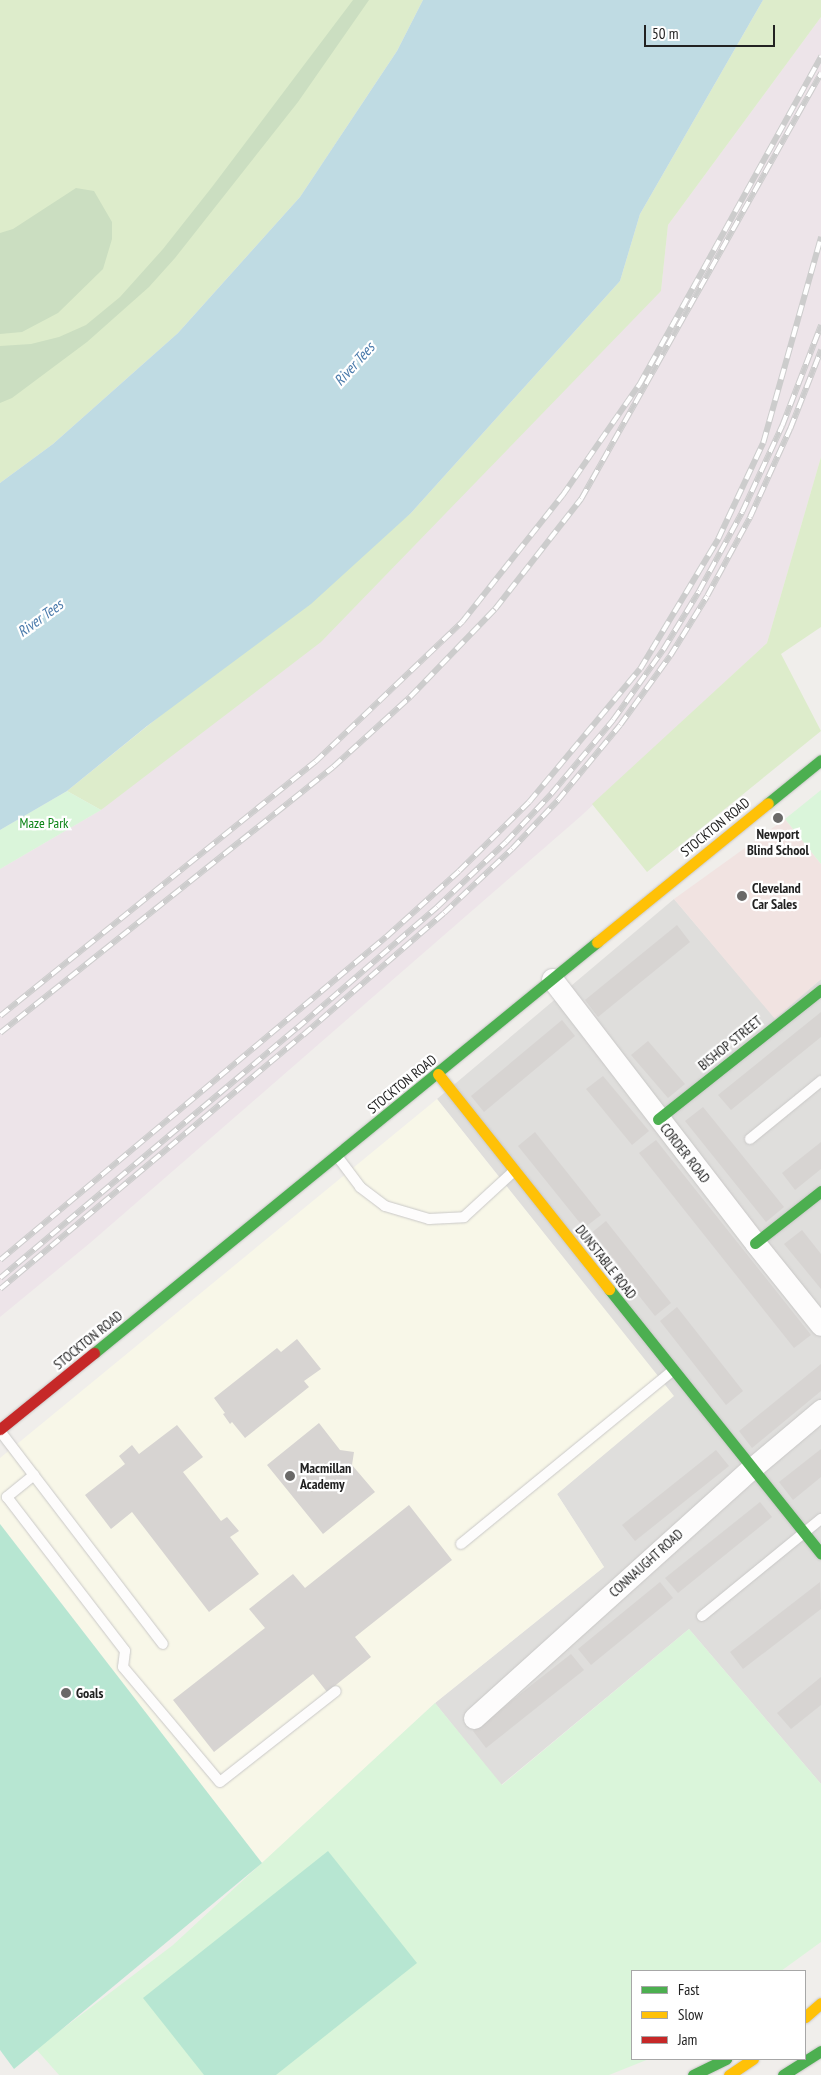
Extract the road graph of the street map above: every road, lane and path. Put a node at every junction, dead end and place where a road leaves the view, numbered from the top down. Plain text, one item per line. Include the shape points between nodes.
1 (821, 760) edge
2 (552, 979) junction
3 (821, 990) edge
4 (438, 1074) junction
5 (821, 1081) edge
6 (658, 1119) junction
7 (750, 1139) dead end
8 (337, 1156) junction
9 (514, 1170) junction
10 (821, 1191) edge
11 (755, 1243) junction
12 (821, 1325) edge
13 (673, 1371) junction
14 (821, 1410) edge
15 (0, 1430) edge
16 (751, 1469) junction
17 (34, 1475) junction
18 (821, 1519) edge
19 (804, 1533) junction
20 (461, 1544) dead end
21 (821, 1554) edge
22 (702, 1616) dead end
23 (163, 1644) dead end
24 (336, 1691) dead end
25 (474, 1718) dead end
26 (821, 2003) edge
27 (806, 2016) edge
28 (821, 2051) edge
29 (821, 2057) edge
30 (724, 2060) edge
31 (752, 2060) edge
32 (693, 2075) edge
33 (729, 2075) edge
34 (783, 2075) edge
35 (800, 2075) edge

1 - 2 main road, STOCKTON ROAD
2 - 4 main road, STOCKTON ROAD
2 - 6 street, CORDER ROAD
3 - 6 main road, BISHOP STREET
4 - 8 main road, STOCKTON ROAD
4 - 9 main road, DUNSTABLE ROAD
5 - 7 lane
6 - 11 street, CORDER ROAD
8 - 9 lane via 360,1187 385,1206 428,1220 464,1217
8 - 15 main road, STOCKTON ROAD
9 - 13 main road, DUNSTABLE ROAD
10 - 11 main road
11 - 12 street, CORDER ROAD
13 - 16 main road, DUNSTABLE ROAD
13 - 20 lane
14 - 16 street, CONNAUGHT ROAD
15 - 17 lane
16 - 19 main road, DUNSTABLE ROAD
16 - 25 street, CONNAUGHT ROAD
17 - 23 lane
17 - 24 lane via 7,1497 126,1651 123,1666 220,1782
18 - 19 lane
19 - 21 main road, DUNSTABLE ROAD
19 - 22 lane
26 - 27 main road
28 - 34 main road
29 - 35 main road
30 - 32 main road
31 - 33 main road

